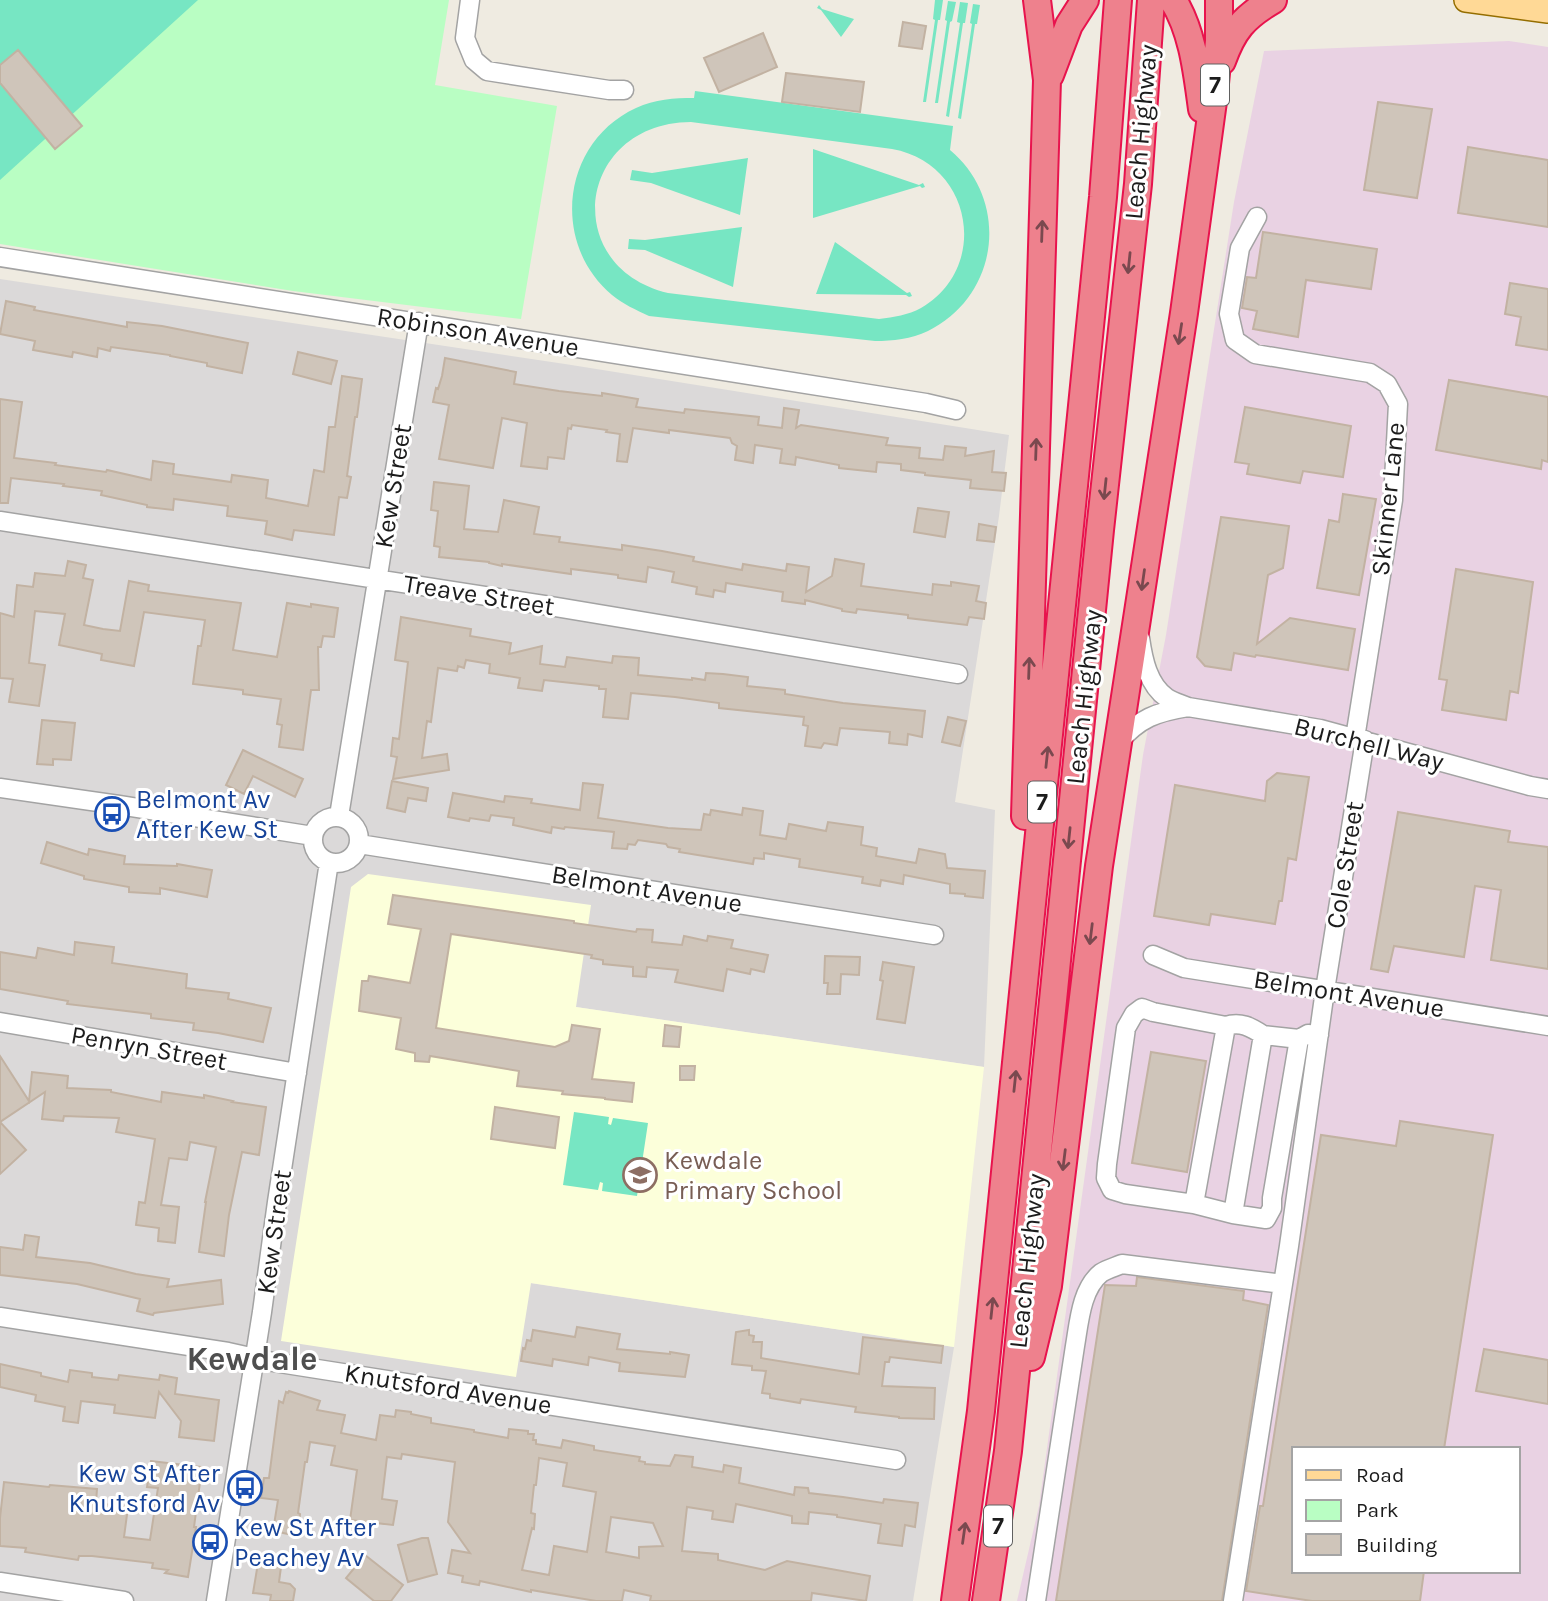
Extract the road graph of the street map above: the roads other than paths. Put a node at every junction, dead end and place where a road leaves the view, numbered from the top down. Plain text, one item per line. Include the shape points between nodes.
1 (470, 0) edge
2 (1037, 0) edge
3 (1085, 0) edge
4 (1118, 0) edge
5 (1151, 0) edge
6 (1173, 0) edge
7 (1219, 0) edge
8 (1273, 0) edge
9 (1466, 0) edge
10 (1548, 10) edge
11 (1047, 80) junction
12 (624, 90) dead end
13 (1214, 94) junction
14 (1203, 169) junction
15 (1257, 217) dead end
16 (0, 257) edge
17 (419, 322) junction
18 (956, 410) dead end
19 (0, 522) edge
20 (377, 580) junction
21 (1137, 621) junction
22 (958, 674) dead end
23 (1188, 708) junction
24 (1360, 739) junction
25 (1118, 743) junction
26 (0, 788) edge
27 (1548, 789) edge
28 (339, 816) junction
29 (313, 836) junction
30 (359, 844) junction
31 (329, 862) junction
32 (934, 935) dead end
33 (1153, 955) dead end
34 (1325, 990) junction
35 (0, 1022) edge
36 (1226, 1026) junction
37 (1548, 1026) edge
38 (1019, 1030) junction
39 (1263, 1035) junction
40 (1319, 1035) junction
41 (1299, 1040) junction
42 (297, 1073) junction
43 (1194, 1204) junction
44 (1233, 1214) junction
45 (1283, 1283) junction
46 (0, 1317) edge
47 (254, 1357) junction
48 (1009, 1451) junction
49 (896, 1460) dead end
50 (0, 1582) edge
51 (124, 1601) edge
52 (216, 1601) edge
53 (955, 1601) edge
54 (986, 1601) edge
55 (1036, 1601) edge
56 (1233, 1601) edge

1 - 12 street via 465,38 474,60 487,71
2 - 11 highway
3 - 11 highway via 1069,25
38 -> 4 highway, Leach Highway / 7 via 1103,197
5 -> 48 highway, Leach Highway / 7 via 1138,184
6 - 14 highway, 7 via 1195,58
7 - 13 highway, 7
8 - 13 highway, 7 via 1239,25 1219,68
9 - 10 main road
38 -> 11 highway
13 - 14 highway, 7
14 -> 21 highway, 7
15 - 24 street, Skinner Lane via 1240,248 1229,314 1235,340 1255,354 1370,373 1387,384 1398,404 1393,500
16 - 17 street, Robinson Avenue
17 - 18 street, Robinson Avenue
17 - 20 street, Kew Street
19 - 20 street, Treave Street
20 - 22 street, Treave Street
20 - 28 street, Kew Street
21 - 23 street, Burchell Way via 1143,661 1154,683 1168,698
21 - 25 highway, 7
23 - 24 street, Burchell Way
23 - 25 street, Burchell Way via 1144,719
24 - 27 street, Burchell Way
24 - 34 street, Cole Street
25 -> 48 highway, 7 via 1048,1286
26 - 29 street
28 - 29 street via 319,823
28 - 30 street via 357,829
29 - 31 street via 318,855
30 - 31 street via 352,857
30 - 32 street, Belmont Avenue
31 - 42 street, Kew Street
33 - 34 street, Belmont Avenue via 1184,968
34 - 37 street, Belmont Avenue
34 - 40 street, Cole Street
35 - 42 street, Penryn Street
36 - 39 street via 1235,1023
36 - 43 street
36 - 43 street via 1142,1009 1126,1028 1106,1178 1112,1190 1125,1194
53 -> 38 highway, Leach Highway / 7 via 981,1411
39 - 41 street
39 - 44 street
40 - 41 street via 1308,1034
40 - 45 street, Cole Street
41 - 44 street via 1272,1209 1266,1219
42 - 47 street, Kew Street
43 - 44 street
45 - 55 street via 1122,1264 1101,1273 1089,1288 1081,1310
45 - 56 street, Cole Street
46 - 47 street, Knutsford Avenue
47 - 49 street, Knutsford Avenue
47 - 52 street, Kew Street
48 - 54 highway, Leach Highway / 7
50 - 51 street

